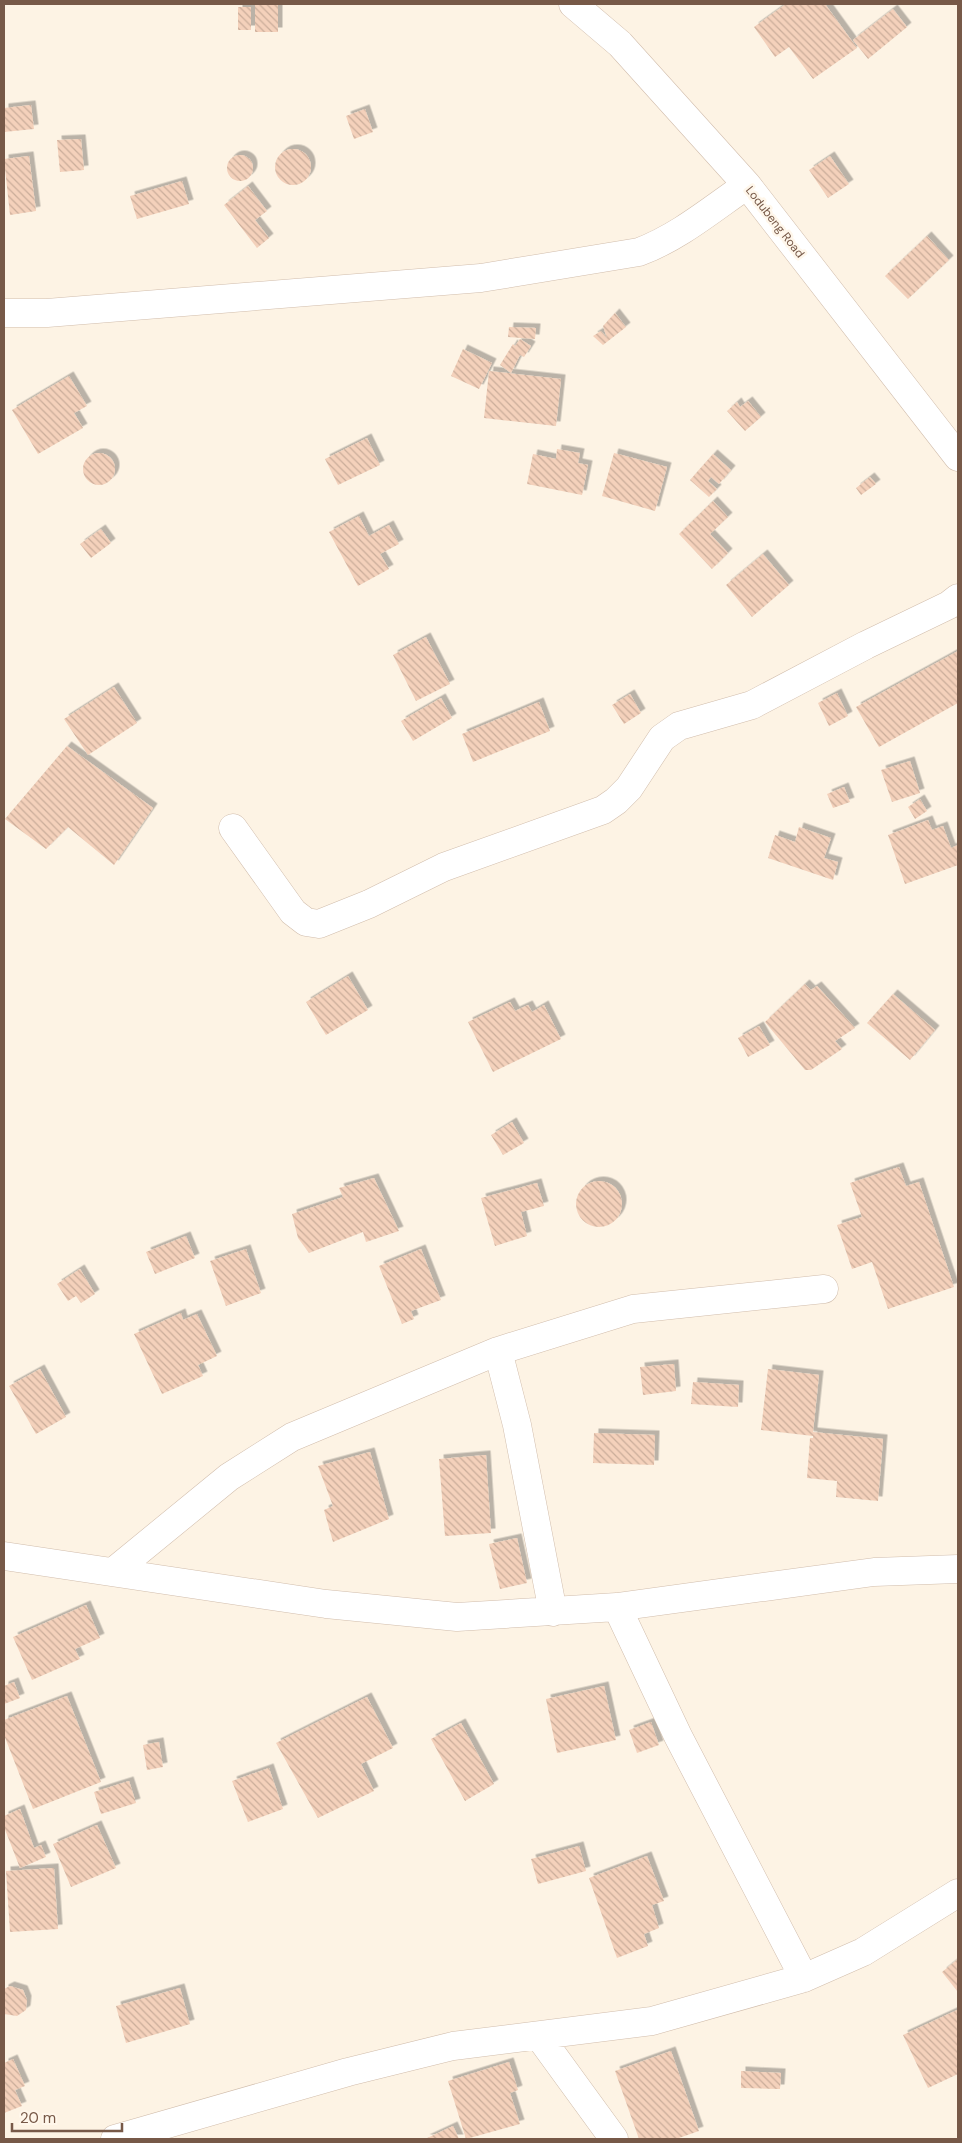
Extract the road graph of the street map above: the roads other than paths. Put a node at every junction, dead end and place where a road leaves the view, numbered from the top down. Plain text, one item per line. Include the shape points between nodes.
1 (573, 4) edge
2 (747, 185) junction
3 (4, 313) edge
4 (958, 457) edge
5 (958, 598) edge
6 (233, 828) dead end
7 (824, 1289) dead end
8 (498, 1351) junction
9 (4, 1556) edge
10 (958, 1570) edge
11 (113, 1572) junction
12 (617, 1607) junction
13 (553, 1612) junction
14 (958, 1893) edge
15 (804, 1978) junction
16 (539, 2036) junction
17 (115, 2139) edge
18 (614, 2139) edge

1 - 2 street, Lodubeng Road via 620,44
2 - 3 street via 677,234 639,252 482,278 47,313
2 - 4 street, Lodubeng Road
5 - 6 street via 752,705 678,726 662,738 629,788 603,810 444,867 369,904 319,924 306,922 293,912
7 - 8 street via 633,1308
8 - 11 street via 292,1437 229,1476
8 - 13 street via 519,1434
9 - 11 street
10 - 12 street via 874,1572
11 - 13 street via 326,1604 457,1617
12 - 13 street
12 - 15 street via 678,1736
14 - 15 street via 863,1952
15 - 16 street via 652,2021
16 - 17 street via 452,2046 357,2069
16 - 18 street

